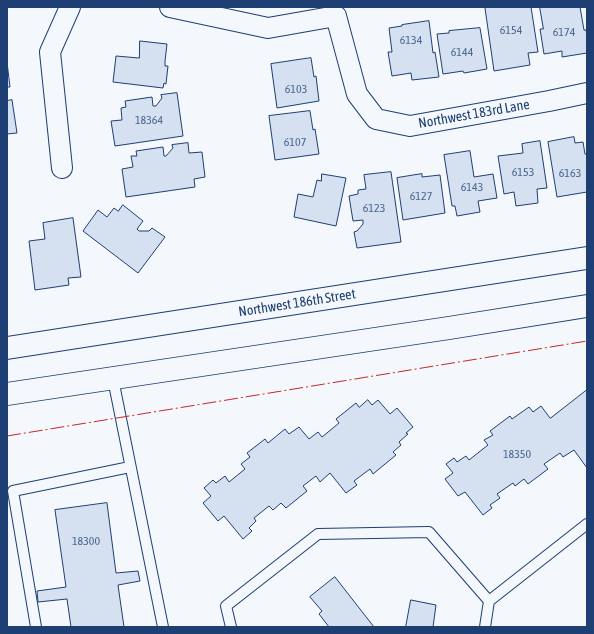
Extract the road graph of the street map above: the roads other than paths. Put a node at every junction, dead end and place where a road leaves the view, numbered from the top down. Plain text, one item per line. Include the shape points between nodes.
1 (70, 7) edge
2 (170, 7) edge
3 (341, 12) edge
4 (587, 93) edge
5 (62, 168) dead end
6 (587, 258) edge
7 (587, 306) edge
8 (7, 348) edge
9 (113, 378) junction
10 (7, 394) edge
11 (130, 467) junction
12 (587, 524) edge
13 (488, 601) junction
14 (36, 627) edge
15 (163, 627) edge
16 (231, 627) edge
17 (485, 627) edge

1 - 5 street via 50,52
2 - 3 street via 268,28
3 - 4 street, Northwest 183rd Lane via 357,94 376,119 410,126
6 - 8 main road, Northwest 186th Street
7 - 9 main road
9 - 10 main road
9 - 11 lane
11 - 14 lane via 13,491
11 - 15 lane
12 - 13 lane
13 - 16 lane via 429,532 318,534 226,606
13 - 17 lane

